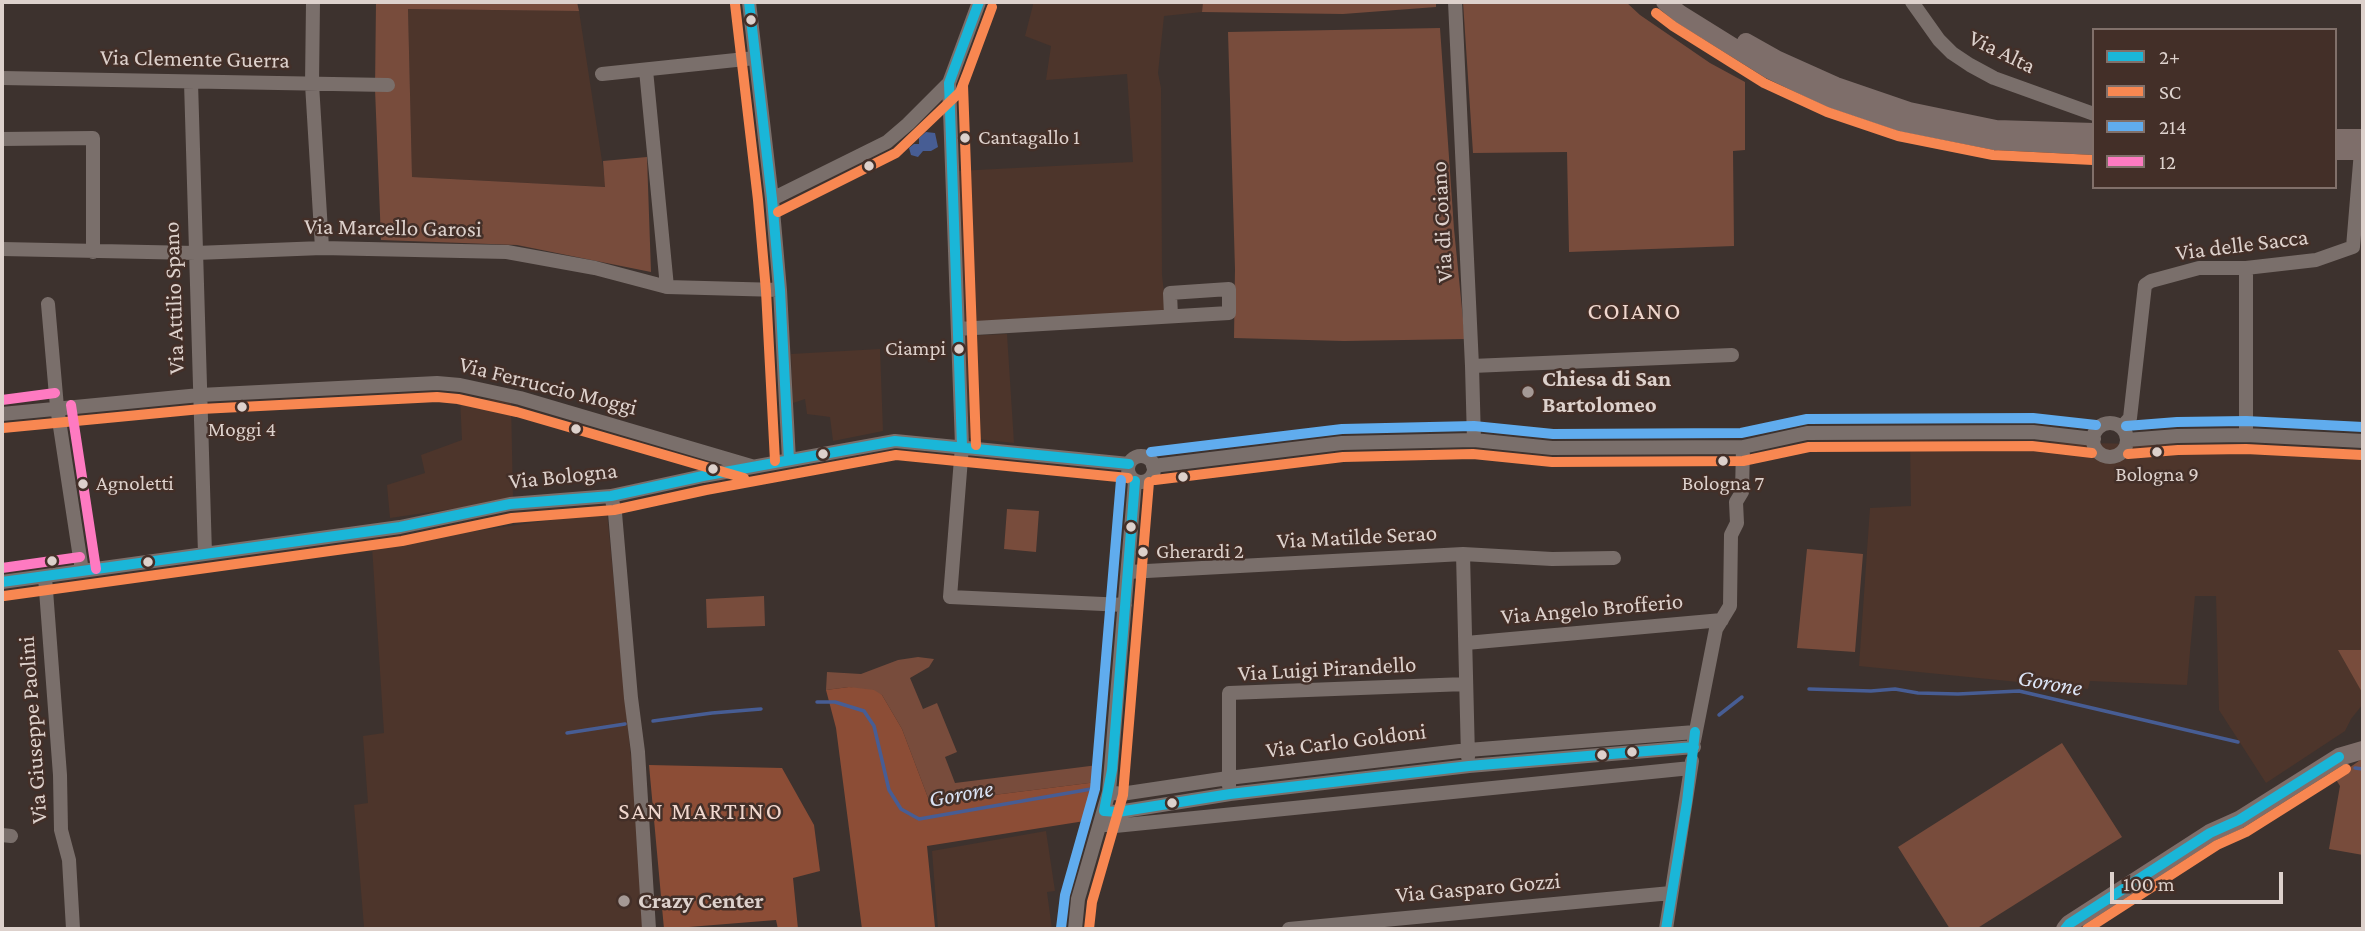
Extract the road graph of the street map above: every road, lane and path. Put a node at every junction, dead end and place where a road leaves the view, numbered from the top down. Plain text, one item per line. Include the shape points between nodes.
1 (313, 2) edge
2 (749, 2) edge
3 (979, 2) edge
4 (1455, 2) edge
5 (1665, 2) edge
6 (1684, 2) edge
7 (1912, 2) edge
8 (755, 58) junction
9 (646, 70) junction
10 (602, 74) dead end
11 (2, 78) edge
12 (191, 82) junction
13 (949, 83) junction
14 (312, 84) junction
15 (388, 85) dead end
16 (2092, 113) edge
17 (2092, 132) edge
18 (2337, 138) edge
19 (2, 139) edge
20 (2362, 143) edge
21 (2092, 146) edge
22 (2337, 150) edge
23 (772, 199) junction
24 (322, 248) junction
25 (2, 249) edge
26 (93, 252) junction
27 (196, 253) junction
28 (2246, 268) junction
29 (667, 287) junction
30 (780, 290) junction
31 (48, 304) dead end
32 (1171, 316) junction
33 (958, 328) junction
34 (1732, 355) dead end
35 (1472, 366) junction
36 (200, 396) junction
37 (57, 407) junction
38 (2, 414) edge
39 (2124, 433) junction
40 (2246, 435) junction
41 (2094, 439) junction
42 (1474, 440) junction
43 (2363, 441) edge
44 (962, 446) junction
45 (1743, 447) junction
46 (700, 450) junction
47 (789, 460) junction
48 (1129, 464) junction
49 (1153, 466) junction
50 (755, 467) junction
51 (703, 476) junction
52 (1135, 481) junction
53 (611, 496) junction
54 (205, 554) junction
55 (1463, 554) junction
56 (1614, 558) dead end
57 (82, 571) junction
58 (1128, 572) junction
59 (45, 577) junction
60 (2, 582) edge
61 (1125, 605) junction
62 (1722, 620) junction
63 (1466, 643) junction
64 (1465, 684) junction
65 (1694, 739) junction
66 (1468, 750) junction
67 (2363, 750) edge
68 (1469, 765) junction
69 (1691, 768) junction
70 (1228, 778) junction
71 (1109, 792) junction
72 (1230, 794) junction
73 (1102, 818) junction
74 (2225, 828) junction
75 (1671, 892) junction
76 (73, 929) edge
77 (649, 929) edge
78 (1075, 929) edge
79 (1289, 929) edge
80 (1666, 929) edge
81 (2065, 929) edge
82 (2077, 929) edge

1 - 14 street
2 - 8 street
3 - 13 street
4 - 35 street, Via di Coiano
5 - 21 main road via 1770,70 1830,99 1902,123 1994,141
6 - 17 main road via 1778,60 1909,111 1996,129
7 - 16 street, Via Alta via 1939,40 1970,65
8 - 9 street
8 - 23 street
9 - 10 street
9 - 29 street
11 - 12 street, Via Clemente Guerra
12 - 14 street, Via Clemente Guerra
12 - 27 street, Via Attilio Spano
13 - 23 street via 887,142
13 - 33 street
14 - 15 street, Via Clemente Guerra
14 - 24 street
18 - 20 main road
19 - 26 street via 93,138
20 - 22 main road
20 - 28 street, Via delle Sacca via 2353,247 2316,260
23 - 30 street
24 - 27 street, Via Marcello Garosi
24 - 29 street, Via Marcello Garosi via 507,252
25 - 26 street, Via Marcello Garosi
26 - 27 street, Via Marcello Garosi
27 - 36 street, Via Attilio Spano
28 - 39 street, Via delle Sacca via 2199,268 2145,285 2130,418
28 - 40 street
29 - 30 street, Via Marcello Garosi
30 - 47 street
31 - 37 street
32 - 32 street via 1170,293 1228,289 1229,313
32 - 33 street
33 - 44 street
34 - 35 street
35 - 42 street, Via di Coiano
36 - 37 street, Via Ferruccio Moggi
36 - 46 street, Via Ferruccio Moggi via 460,385
36 - 54 street, Via Attilio Spano
37 - 38 street, Via Ferruccio Moggi
37 - 57 street
39 - 40 street, Via Bologna
39 - 41 street, Via Bologna via 2113,423 2104,424
39 - 41 street, Via Bologna via 2121,452 2108,456 2096,449
40 - 43 street, Via Bologna
41 - 45 street, Via Bologna via 2033,432 1807,433
42 - 45 street, Via Bologna via 1552,448
42 - 49 street, Via Bologna via 1342,443
44 - 47 street, Via Bologna via 895,440
44 - 48 street, Via Bologna
44 - 61 street via 950,597
45 - 62 street via 1742,492 1731,535 1730,606
46 - 50 street, Via Ferruccio Moggi
46 - 51 street via 706,465
47 - 50 street, Via Bologna
48 - 49 street, Via Bologna via 1140,456
48 - 52 street via 1129,475
49 - 52 street via 1149,479
50 - 51 street, Via Bologna
51 - 53 street, Via Bologna
52 - 58 street
53 - 54 street, Via Bologna via 510,504 400,527
53 - 77 street via 638,752
54 - 57 street, Via Bologna
55 - 56 street, Via Matilde Serao
55 - 58 street, Via Matilde Serao
55 - 63 street, Via Matilde Serao
57 - 59 street, Via Bologna
58 - 61 street
59 - 60 street, Via Bologna
59 - 76 street, Via Giuseppe Paolini via 61,830 69,860
61 - 71 street
62 - 63 street, Via Angelo Brofferio
62 - 65 street via 1716,629
63 - 64 street, Via Matilde Serao
64 - 66 street, Via Matilde Serao
64 - 70 street, Via Luigi Pirandello via 1229,693
65 - 66 street, Via Carlo Goldoni
65 - 68 street, Via Carlo Goldoni
65 - 69 street
66 - 68 street
66 - 70 street, Via Carlo Goldoni
67 - 74 main road via 2339,757
68 - 72 street, Via Carlo Goldoni
69 - 73 street via 1129,825
69 - 75 street
70 - 71 street, Via Carlo Goldoni
70 - 72 street
71 - 73 street
72 - 73 street, Via Carlo Goldoni
73 - 78 street via 1078,899
74 - 81 main road via 2210,833
74 - 82 main road
75 - 79 street, Via Gasparo Gozzi
75 - 80 street

